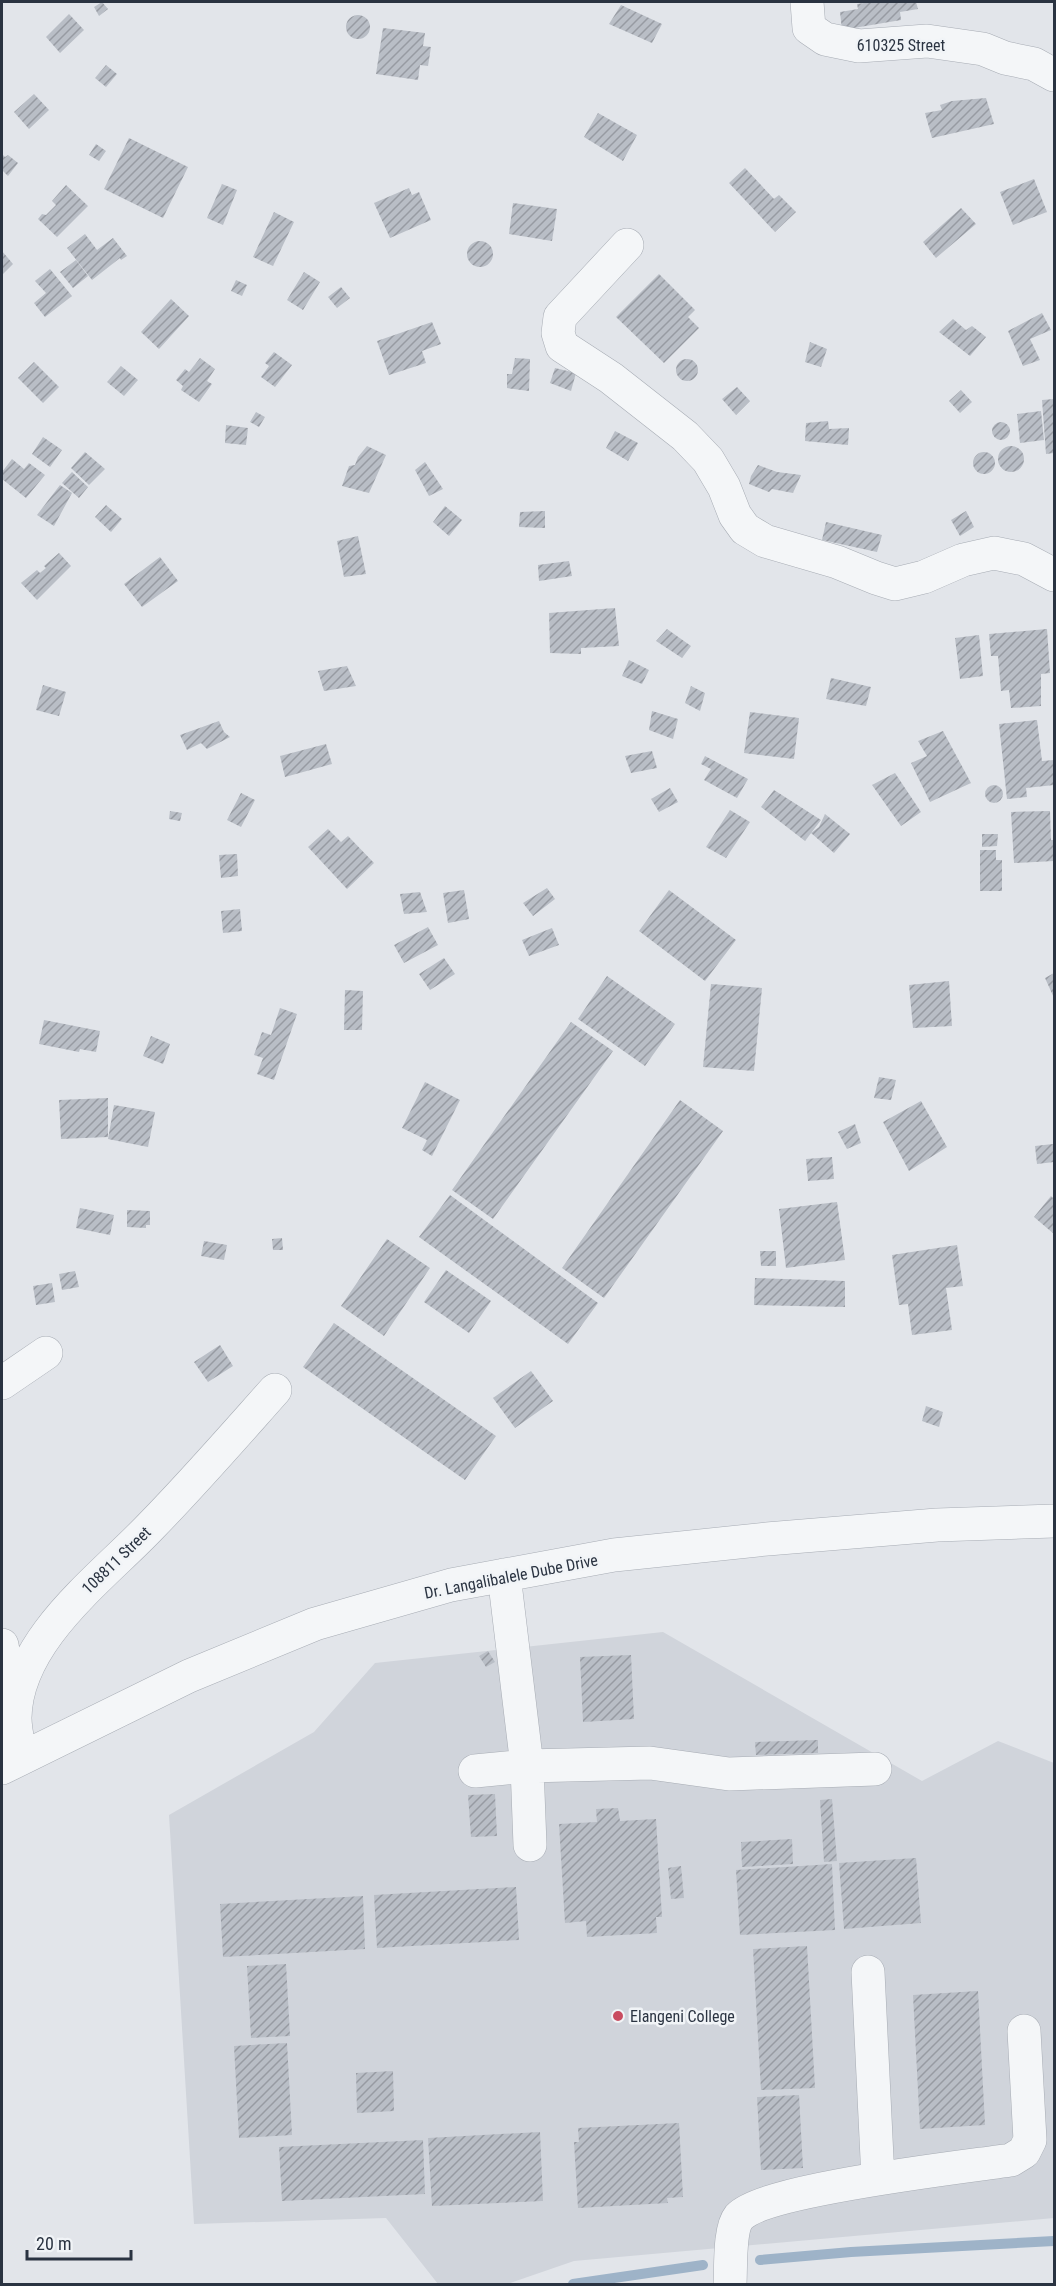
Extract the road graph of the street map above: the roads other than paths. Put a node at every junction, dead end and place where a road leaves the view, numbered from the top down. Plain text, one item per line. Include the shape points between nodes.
1 (807, 2) edge
2 (1054, 75) edge
3 (627, 245) dead end
4 (1054, 575) edge
5 (46, 1353) dead end
6 (6, 1370) edge
7 (275, 1390) dead end
8 (1054, 1521) edge
9 (504, 1575) junction
10 (2, 1645) edge
11 (11, 1763) edge
12 (527, 1766) junction
13 (875, 1769) dead end
14 (475, 1771) dead end
15 (530, 1845) dead end
16 (868, 1972) dead end
17 (1024, 2031) dead end
18 (878, 2179) junction
19 (730, 2284) edge

1 - 2 street, 610325 Street via 809,28 825,39 859,46 927,41 973,47 1034,64
3 - 4 street via 560,317 558,333 562,346 611,378 685,436 708,460 745,530 765,541 895,584 994,553 1024,559
5 - 6 street
7 - 11 street, 108811 Street via 165,1512 60,1616 32,1659 20,1687
8 - 9 street, Dr. Langalibalele Dube Drive via 937,1525 767,1539 614,1555
9 - 11 street, Dr. Langalibalele Dube Drive via 451,1585 315,1624 189,1676
9 - 12 street
10 - 11 street
12 - 13 street via 650,1762 729,1774
12 - 14 street
12 - 15 street
16 - 18 street
17 - 18 street via 1030,2140 1024,2152 1011,2160
18 - 19 street via 771,2201 751,2209 734,2227

